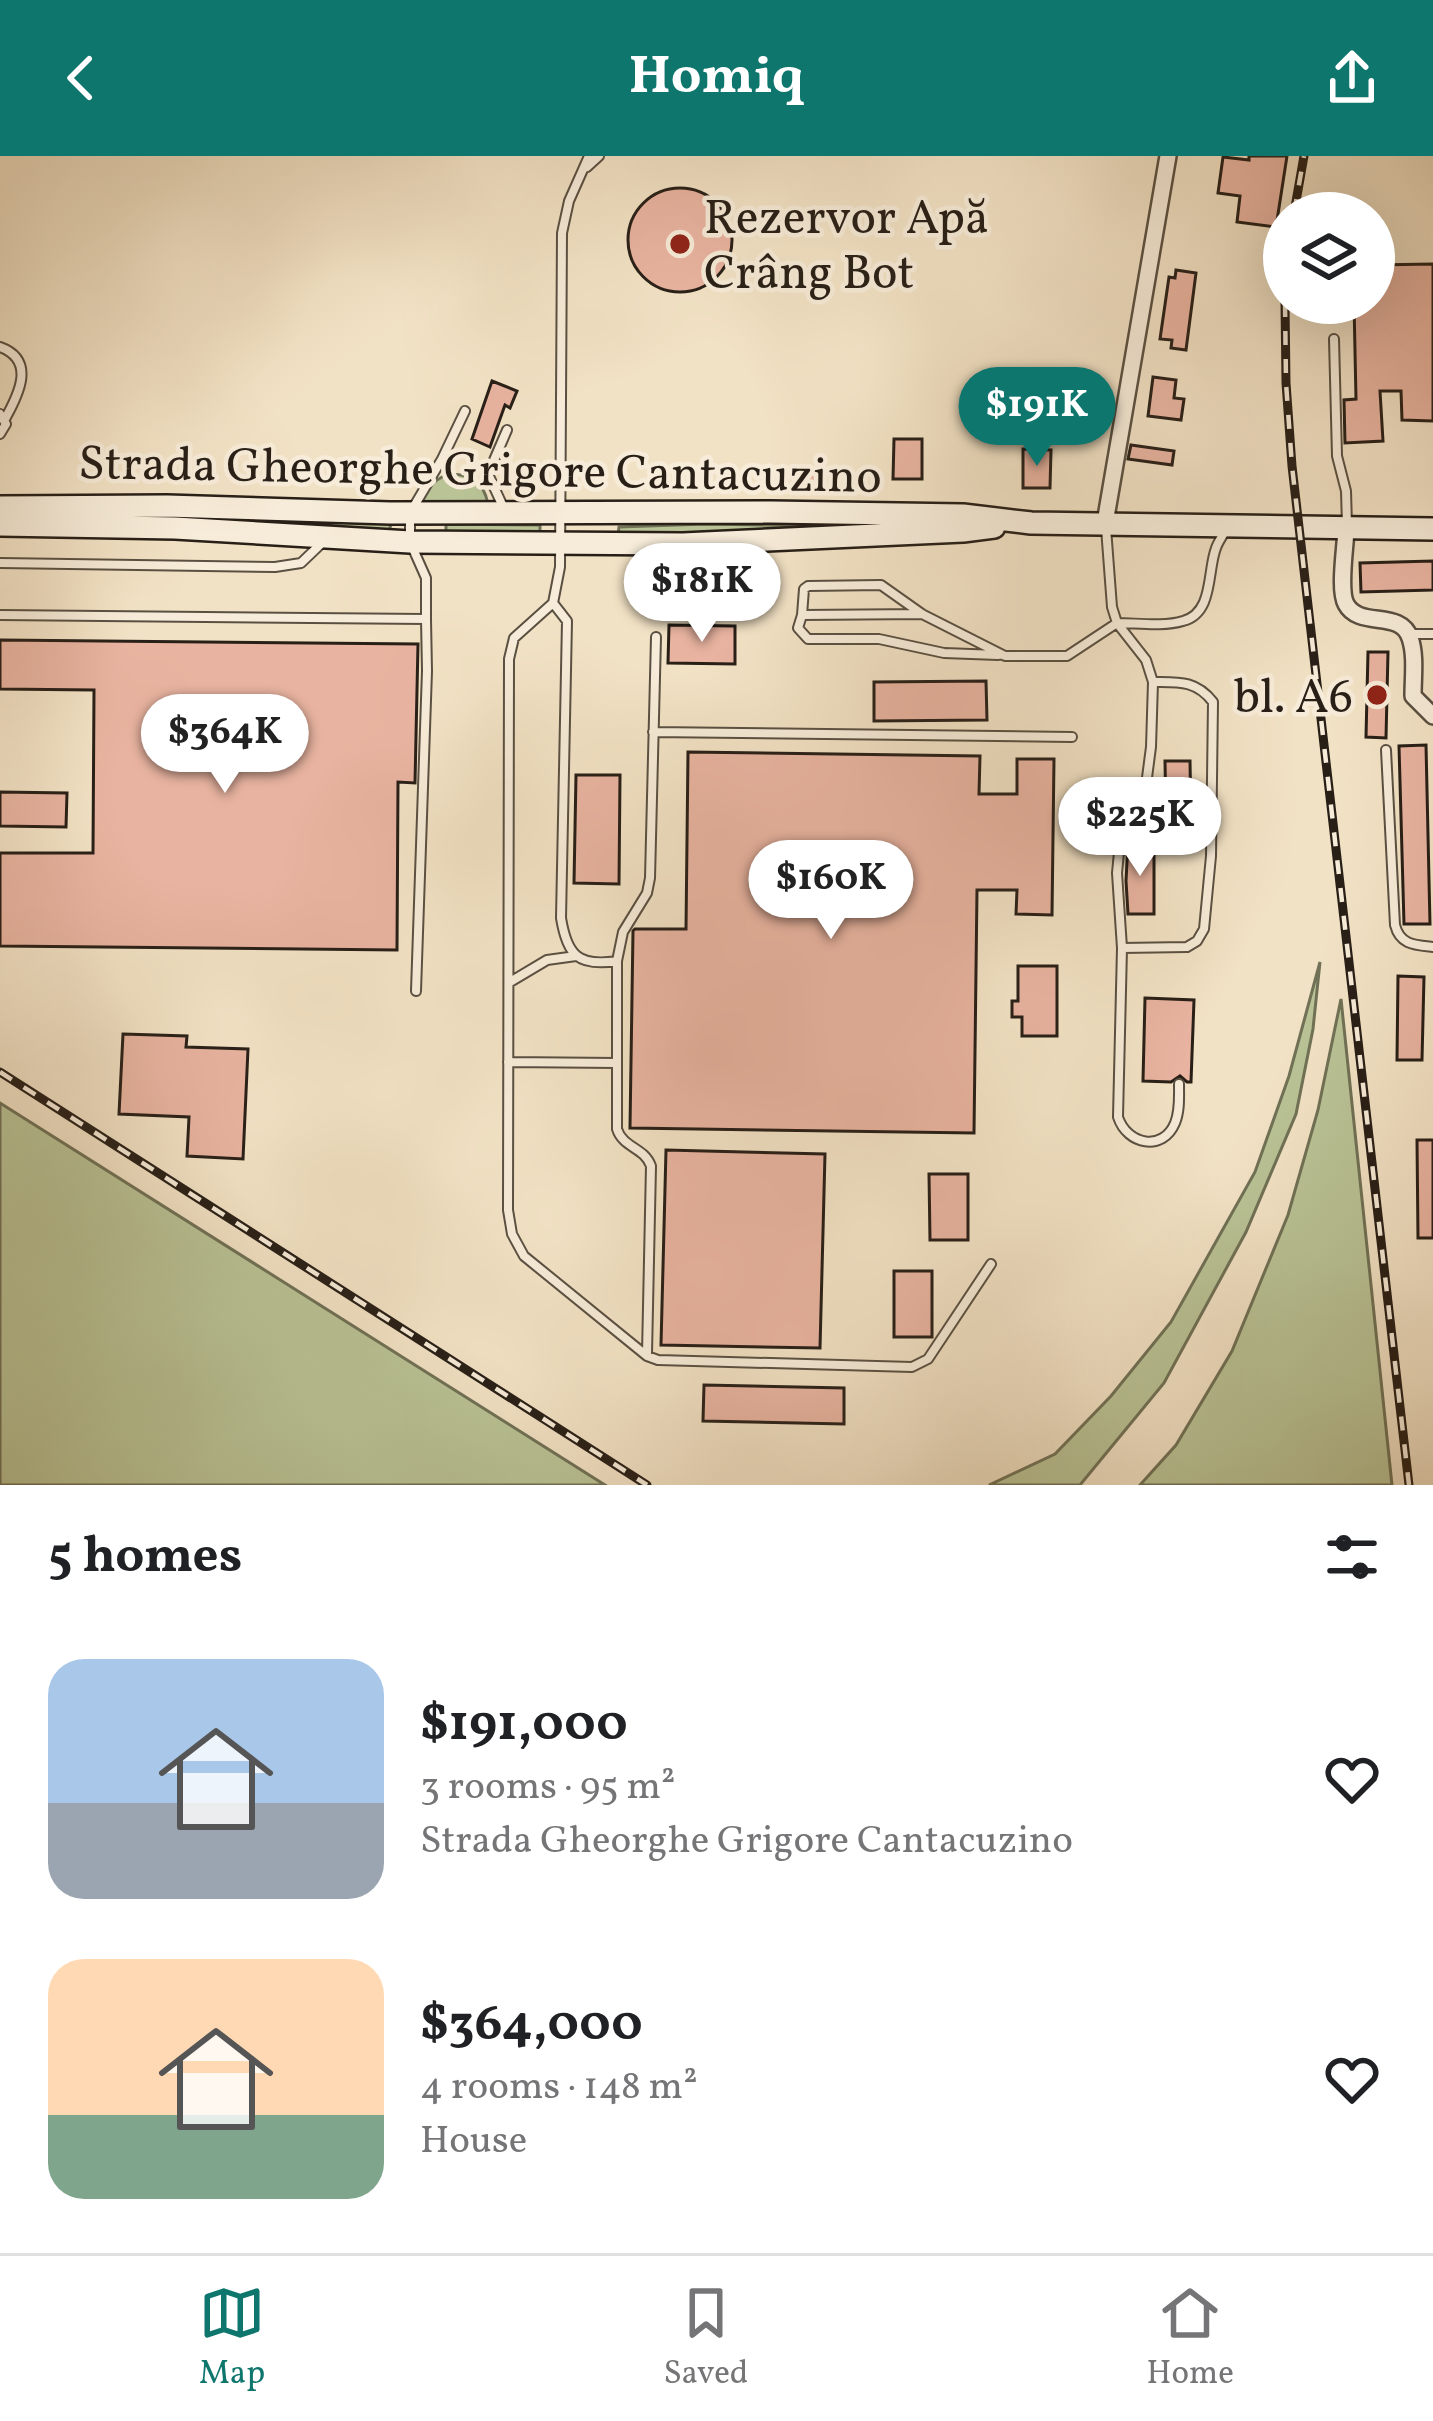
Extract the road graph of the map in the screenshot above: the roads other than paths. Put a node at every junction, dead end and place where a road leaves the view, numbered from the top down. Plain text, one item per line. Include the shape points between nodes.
1 (589, 156) edge
2 (599, 156) edge
3 (1168, 156) edge
4 (585, 168) junction
5 (1334, 339) dead end
6 (0, 347) edge
7 (465, 411) dead end
8 (3, 417) edge
9 (507, 430) dead end
10 (0, 434) edge
11 (0, 507) edge
12 (410, 513) junction
13 (506, 513) junction
14 (560, 513) junction
15 (1030, 523) junction
16 (1105, 523) junction
17 (0, 525) edge
18 (1229, 525) junction
19 (1346, 527) junction
20 (1433, 529) edge
21 (328, 537) junction
22 (410, 542) junction
23 (560, 542) junction
24 (0, 563) edge
25 (553, 603) junction
26 (922, 614) junction
27 (0, 615) edge
28 (802, 615) junction
29 (426, 619) junction
30 (1117, 623) junction
31 (1409, 634) junction
32 (1433, 634) edge
33 (656, 637) dead end
34 (1005, 656) junction
35 (1153, 682) junction
36 (1433, 716) edge
37 (653, 732) junction
38 (1072, 737) dead end
39 (1386, 751) dead end
40 (1433, 946) edge
41 (1122, 949) junction
42 (576, 956) junction
43 (617, 961) junction
44 (509, 983) junction
45 (416, 991) dead end
46 (508, 1062) junction
47 (617, 1063) junction
48 (1179, 1084) dead end
49 (991, 1264) dead end
50 (647, 1356) junction

1 - 4 lane
2 - 4 lane
3 - 16 street
4 - 14 lane via 562,233
5 - 19 lane
6 - 8 lane via 19,359 22,379
7 - 12 lane
8 - 10 lane
9 - 13 lane via 488,474
11 - 12 main road, Strada Gheorghe Grigore Cantacuzino
12 - 13 main road, Strada Gheorghe Grigore Cantacuzino
12 - 22 lane
13 - 14 main road, Strada Gheorghe Grigore Cantacuzino
14 - 15 main road, Strada Gheorghe Grigore Cantacuzino via 942,515
14 - 23 lane
15 - 16 main road, Strada Gheorghe Grigore Cantacuzino
15 - 23 main road, Strada Gheorghe Grigore Cantacuzino via 724,544
16 - 18 main road, Strada Gheorghe Grigore Cantacuzino
16 - 30 lane
17 - 21 main road, Strada Gheorghe Grigore Cantacuzino
18 - 19 main road, Strada Gheorghe Grigore Cantacuzino
18 - 30 lane via 1195,616
19 - 20 main road, Strada Gheorghe Grigore Cantacuzino
19 - 31 street via 1347,606
21 - 22 main road, Strada Gheorghe Grigore Cantacuzino
21 - 24 lane via 301,562 274,567
22 - 23 main road, Strada Gheorghe Grigore Cantacuzino
22 - 29 lane via 427,578
23 - 25 lane
25 - 42 lane via 567,621 560,918
25 - 44 lane via 514,638 509,659
26 - 28 lane
26 - 28 lane via 876,585 808,586
26 - 34 lane
27 - 29 lane
28 - 34 lane via 798,628 808,638
29 - 45 lane
30 - 34 lane via 1067,656
30 - 35 lane
31 - 32 lane
31 - 36 street via 1413,696
33 - 37 lane
35 - 41 lane via 1145,793 1121,831
35 - 41 lane via 1188,682 1213,702 1204,929 1187,947
37 - 38 lane
37 - 43 lane via 650,878
39 - 40 lane via 1396,933
41 - 48 lane via 1122,1131 1133,1140 1166,1136
42 - 43 lane
42 - 44 lane via 547,960
43 - 47 lane
44 - 46 lane
46 - 47 lane
46 - 50 lane via 512,1234 524,1256
47 - 50 lane via 619,1135 651,1166
49 - 50 lane via 928,1359 912,1367

